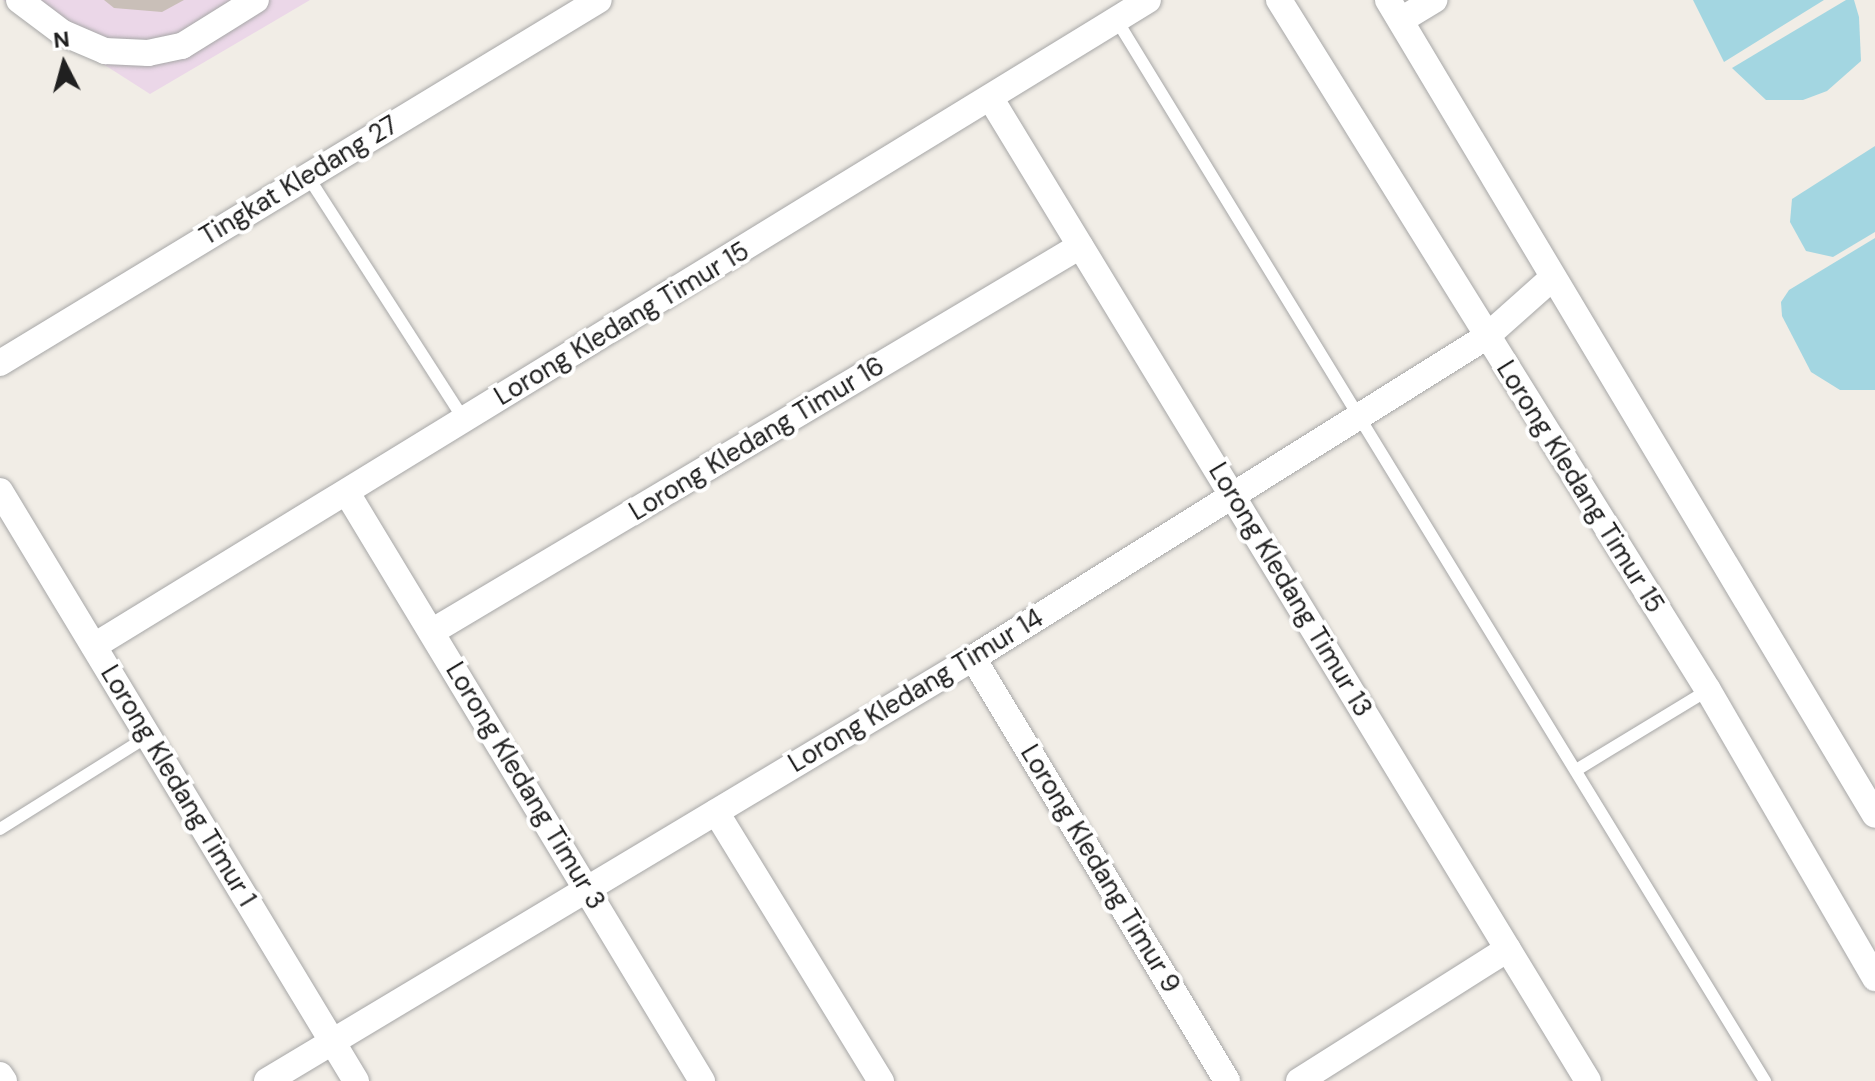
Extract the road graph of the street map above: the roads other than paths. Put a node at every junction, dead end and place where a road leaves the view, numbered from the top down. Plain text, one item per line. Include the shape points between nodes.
1 (19, 0) edge
2 (256, 0) edge
3 (599, 0) edge
4 (1148, 0) edge
5 (1279, 0) edge
6 (1434, 0) edge
7 (1110, 10) edge
8 (1394, 10) edge
9 (991, 99) junction
10 (307, 175) junction
11 (1080, 246) junction
12 (1551, 279) junction
13 (1486, 337) junction
14 (0, 363) edge
15 (1359, 416) junction
16 (464, 420) junction
17 (0, 491) edge
18 (347, 493) junction
19 (1232, 495) junction
20 (433, 631) junction
21 (94, 646) junction
22 (973, 658) junction
23 (1708, 690) junction
24 (148, 736) junction
25 (1578, 769) junction
26 (716, 812) junction
27 (1875, 815) edge
28 (0, 829) edge
29 (586, 888) junction
30 (1508, 949) junction
31 (1875, 978) edge
32 (332, 1042) junction
33 (0, 1075) edge
34 (4, 1081) edge
35 (267, 1081) edge
36 (356, 1081) edge
37 (702, 1081) edge
38 (881, 1081) edge
39 (1227, 1081) edge
40 (1299, 1081) edge
41 (1588, 1081) edge
42 (1765, 1081) edge

1 - 2 street via 63,33 105,51 148,53 182,46
3 - 10 street, Tingkat Kledang 27
4 - 7 street, Lorong Kledang Timur 15
5 - 13 street, Lorong Kledang Timur 15
6 - 8 street
7 - 9 street, Lorong Kledang Timur 15
7 - 15 lane
8 - 12 street
9 - 11 street, Lorong Kledang Timur 13
9 - 16 street, Lorong Kledang Timur 15
10 - 14 street, Tingkat Kledang 27
10 - 16 lane
11 - 19 street, Lorong Kledang Timur 13
11 - 20 street, Lorong Kledang Timur 16
12 - 13 street, Lorong Kledang Timur 14
12 - 27 street
13 - 15 street, Lorong Kledang Timur 14
13 - 23 street, Lorong Kledang Timur 15
15 - 19 street, Lorong Kledang Timur 14
15 - 25 lane
16 - 18 street, Lorong Kledang Timur 15
17 - 21 street, Lorong Kledang Timur 1
18 - 20 street, Lorong Kledang Timur 3
18 - 21 street, Lorong Kledang Timur 15
19 - 22 street, Lorong Kledang Timur 14
19 - 30 street, Lorong Kledang Timur 13
20 - 29 street, Lorong Kledang Timur 3
21 - 24 street, Lorong Kledang Timur 1
22 - 26 street, Lorong Kledang Timur 14
22 - 39 street, Lorong Kledang Timur 9
23 - 25 lane
23 - 31 street, Lorong Kledang Timur 15
24 - 28 lane
24 - 32 street, Lorong Kledang Timur 1
25 - 42 lane
26 - 29 street, Lorong Kledang Timur 14
26 - 38 street
29 - 32 street, Lorong Kledang Timur 14
29 - 37 street, Lorong Kledang Timur 3
30 - 40 street
30 - 41 street, Lorong Kledang Timur 13
32 - 35 street, Lorong Kledang Timur 14
32 - 36 street, Lorong Kledang Timur 1
33 - 34 street

